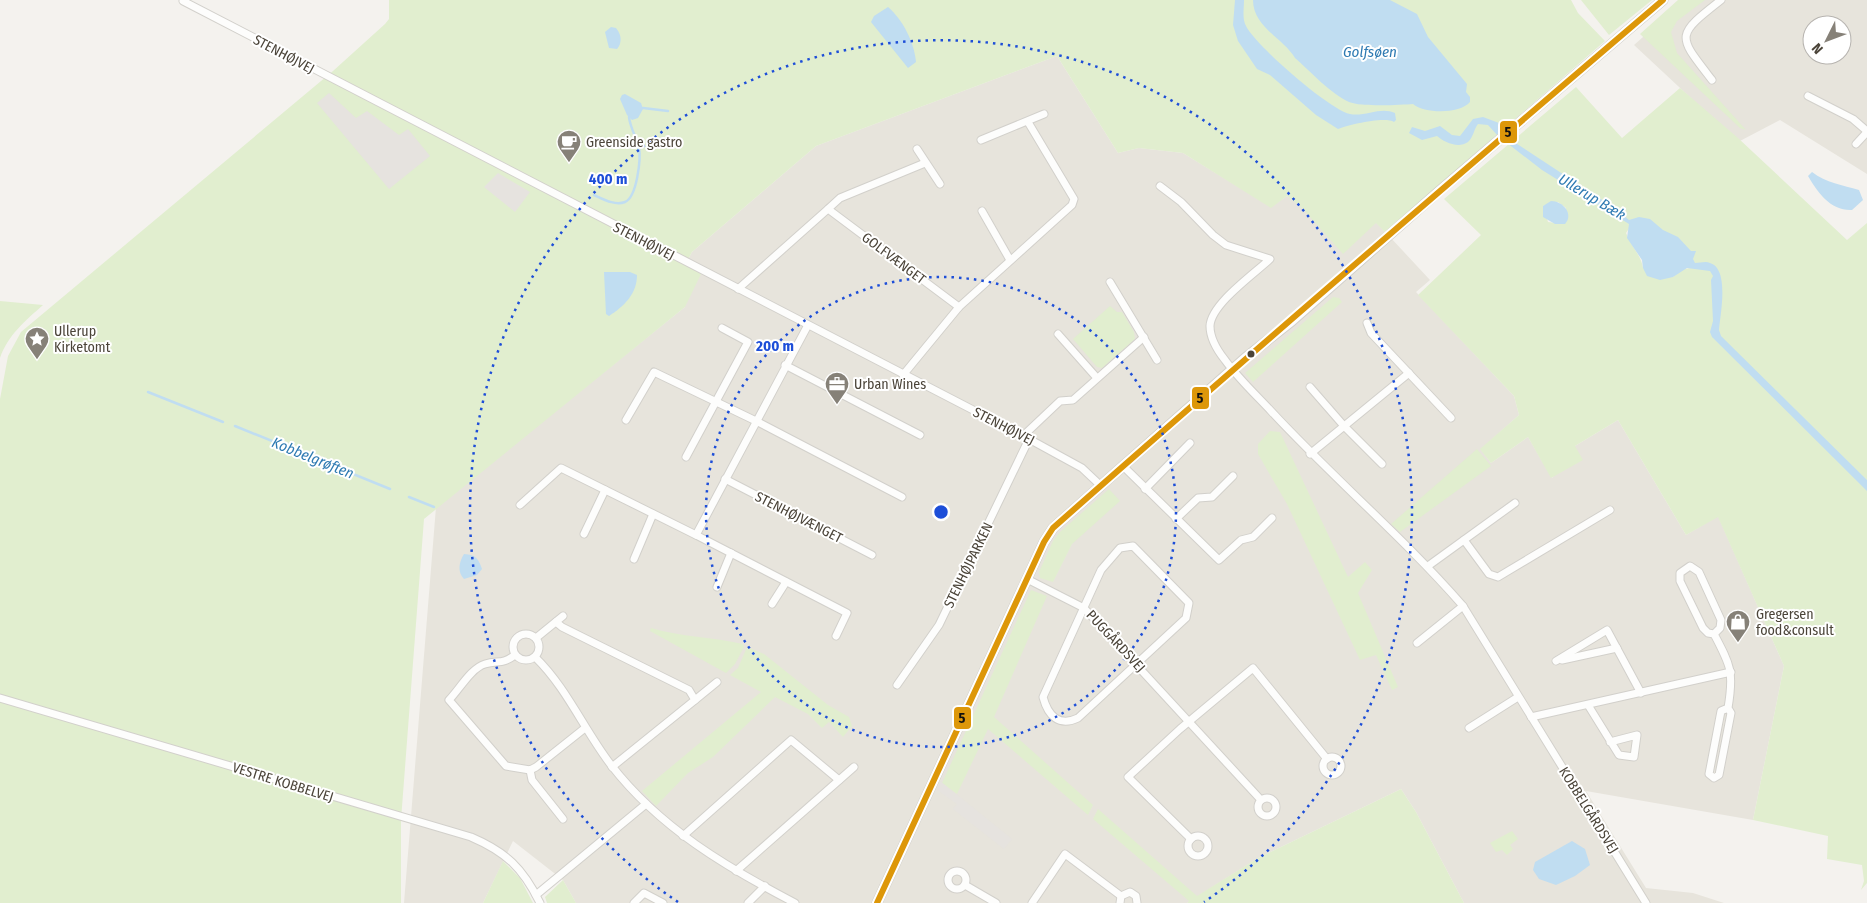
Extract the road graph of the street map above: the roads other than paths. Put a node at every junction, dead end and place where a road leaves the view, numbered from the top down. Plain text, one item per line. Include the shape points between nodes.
1 (1663, 0) edge
2 (1721, 0) edge
3 (183, 2) dead end
4 (1712, 80) dead end
5 (1808, 96) dead end
6 (1044, 114) dead end
7 (1028, 122) junction
8 (1867, 132) edge
9 (981, 140) dead end
10 (1856, 144) dead end
11 (917, 149) dead end
12 (925, 162) junction
13 (940, 184) dead end
14 (1160, 186) dead end
15 (828, 209) junction
16 (982, 211) dead end
17 (1010, 260) junction
18 (1110, 282) dead end
19 (738, 289) junction
20 (959, 307) junction
21 (1368, 324) dead end
22 (808, 325) junction
23 (722, 328) dead end
24 (1058, 334) dead end
25 (1144, 338) junction
26 (1157, 360) dead end
27 (786, 365) junction
28 (1233, 369) junction
29 (1409, 373) junction
30 (903, 375) junction
31 (1097, 378) junction
32 (1310, 387) dead end
33 (715, 402) junction
34 (1451, 418) dead end
35 (626, 420) dead end
36 (756, 421) junction
37 (1344, 426) junction
38 (920, 435) dead end
39 (1026, 438) junction
40 (1190, 443) dead end
41 (1310, 454) junction
42 (686, 457) dead end
43 (1382, 464) dead end
44 (1123, 466) junction
45 (1232, 476) dead end
46 (725, 479) junction
47 (1100, 485) junction
48 (1145, 488) junction
49 (605, 490) junction
50 (902, 497) dead end
51 (1515, 504) dead end
52 (520, 505) dead end
53 (1610, 510) dead end
54 (653, 514) junction
55 (1272, 518) dead end
56 (1176, 519) junction
57 (584, 534) dead end
58 (696, 535) junction
59 (1464, 540) junction
60 (730, 553) junction
61 (872, 555) dead end
62 (634, 559) dead end
63 (1428, 566) junction
64 (1027, 579) junction
65 (786, 582) junction
66 (717, 587) dead end
67 (772, 604) dead end
68 (1464, 606) junction
69 (1084, 608) junction
70 (563, 616) dead end
71 (556, 622) junction
72 (1714, 634) junction
73 (836, 636) dead end
74 (536, 638) junction
75 (1418, 642) dead end
76 (1617, 648) junction
77 (515, 655) junction
78 (535, 657) junction
79 (1137, 663) junction
80 (1731, 672) junction
81 (717, 682) dead end
82 (897, 685) dead end
83 (1641, 692) junction
84 (1518, 697) junction
85 (0, 698) edge
86 (695, 700) junction
87 (1588, 705) junction
88 (1728, 708) junction
89 (1531, 717) junction
90 (1191, 722) junction
91 (585, 728) junction
92 (1469, 728) dead end
93 (1610, 742) dead end
94 (1327, 759) dead end
95 (612, 766) junction
96 (854, 767) dead end
97 (530, 770) junction
98 (840, 780) junction
99 (1261, 800) dead end
100 (646, 804) junction
101 (563, 819) dead end
102 (683, 836) junction
103 (1191, 840) dead end
104 (736, 871) junction
105 (964, 885) dead end
106 (764, 886) junction
107 (536, 895) junction
108 (1121, 900) edge
109 (540, 903) edge
110 (634, 903) edge
111 (663, 903) edge
112 (748, 903) edge
113 (795, 903) edge
114 (877, 903) edge
115 (996, 903) edge
116 (1032, 903) edge
117 (1137, 903) edge
118 (1646, 903) edge

1 - 28 street via 1292,322
2 - 4 street via 1690,24 1685,37 1688,49
3 - 19 street, STENHØJVEJ
5 - 8 street via 1853,119
6 - 7 street
7 - 9 street
7 - 17 street via 1074,199 1072,205
8 - 10 street
11 - 12 street
12 - 13 street
12 - 15 street via 840,198
14 - 28 street, KOBBELGÅRDSVEJ via 1226,245 1270,259 1213,314 1210,324 1212,337 1224,360
15 - 19 street
15 - 20 street, GOLFVÆNGET
16 - 17 street
17 - 20 street
18 - 25 street
19 - 22 street, STENHØJVEJ
20 - 30 street
21 - 29 street via 1371,333
22 - 27 street
22 - 30 street, STENHØJVEJ
23 - 33 street via 748,342
24 - 31 street
25 - 26 street
25 - 31 street
27 - 36 street
27 - 38 street
28 - 41 street, KOBBELGÅRDSVEJ
28 - 44 street
29 - 34 street
29 - 37 street
30 - 39 street, STENHØJVEJ
31 - 39 street via 1073,400 1060,401
32 - 37 street
33 - 35 street via 654,372
33 - 36 street
33 - 42 street
36 - 46 street
36 - 50 street
37 - 41 street
37 - 43 street
39 - 47 street, STENHØJVEJ via 1082,468
39 - 82 street, STENHØJPARKEN via 939,625
40 - 48 street
41 - 63 street, KOBBELGÅRDSVEJ
44 - 47 street
44 - 48 street
45 - 56 street via 1212,497 1198,498
46 - 58 street
46 - 61 street, STENHØJVÆNGET
47 - 64 street via 1047,536
48 - 56 street
49 - 52 street via 561,468
49 - 54 street
49 - 57 street
51 - 59 street
53 - 59 street via 1498,577 1490,574
54 - 58 street
54 - 62 street
55 - 56 street via 1253,538 1241,540 1219,560
58 - 60 street
59 - 63 street
60 - 65 street
60 - 66 street
63 - 68 street, KOBBELGÅRDSVEJ
64 - 69 street, PUGGÅRDSVEJ
64 - 114 street
65 - 67 street
65 - 73 street via 847,613
68 - 75 street
68 - 84 street, KOBBELGÅRDSVEJ
69 - 79 street, PUGGÅRDSVEJ
69 - 79 street via 1043,698 1053,717 1063,722 1078,718
69 - 79 street via 1106,562 1120,548 1133,546 1188,602 1186,618
70 - 71 street
71 - 74 street
71 - 86 street via 689,690
72 - 72 street via 1703,628 1680,581 1680,574 1686,567 1699,572 1721,620 1720,628
72 - 80 street
74 - 77 street via 526,634 517,637 512,646
74 - 78 street via 539,649
76 - 76 street via 1607,630 1556,661 1582,656
76 - 83 street
77 - 78 street via 523,660
77 - 97 street via 506,662 486,663 478,667 449,700 506,766
78 - 91 street via 555,679
79 - 90 street, PUGGÅRDSVEJ
80 - 83 street
80 - 88 street
81 - 86 street
83 - 87 street
84 - 89 street, KOBBELGÅRDSVEJ
84 - 92 street
85 - 107 street, VESTRE KOBBELVEJ via 471,837 494,847 510,859
86 - 95 street
87 - 89 street
87 - 93 street
88 - 88 street via 1731,713 1719,775 1714,778 1709,774 1720,711
89 - 118 street, KOBBELGÅRDSVEJ
90 - 94 street via 1253,668
90 - 99 street, PUGGÅRDSVEJ
90 - 103 street via 1128,777
91 - 95 street
91 - 97 street
95 - 100 street
96 - 98 street
97 - 101 street via 532,780
98 - 102 street via 791,740
98 - 104 street
100 - 102 street
100 - 107 street
102 - 104 street
104 - 106 street
105 - 115 street
106 - 112 street
106 - 113 street
107 - 109 street, VESTRE KOBBELVEJ
108 - 116 street via 1065,854
108 - 117 street via 1130,892 1136,896
110 - 111 street via 644,893

